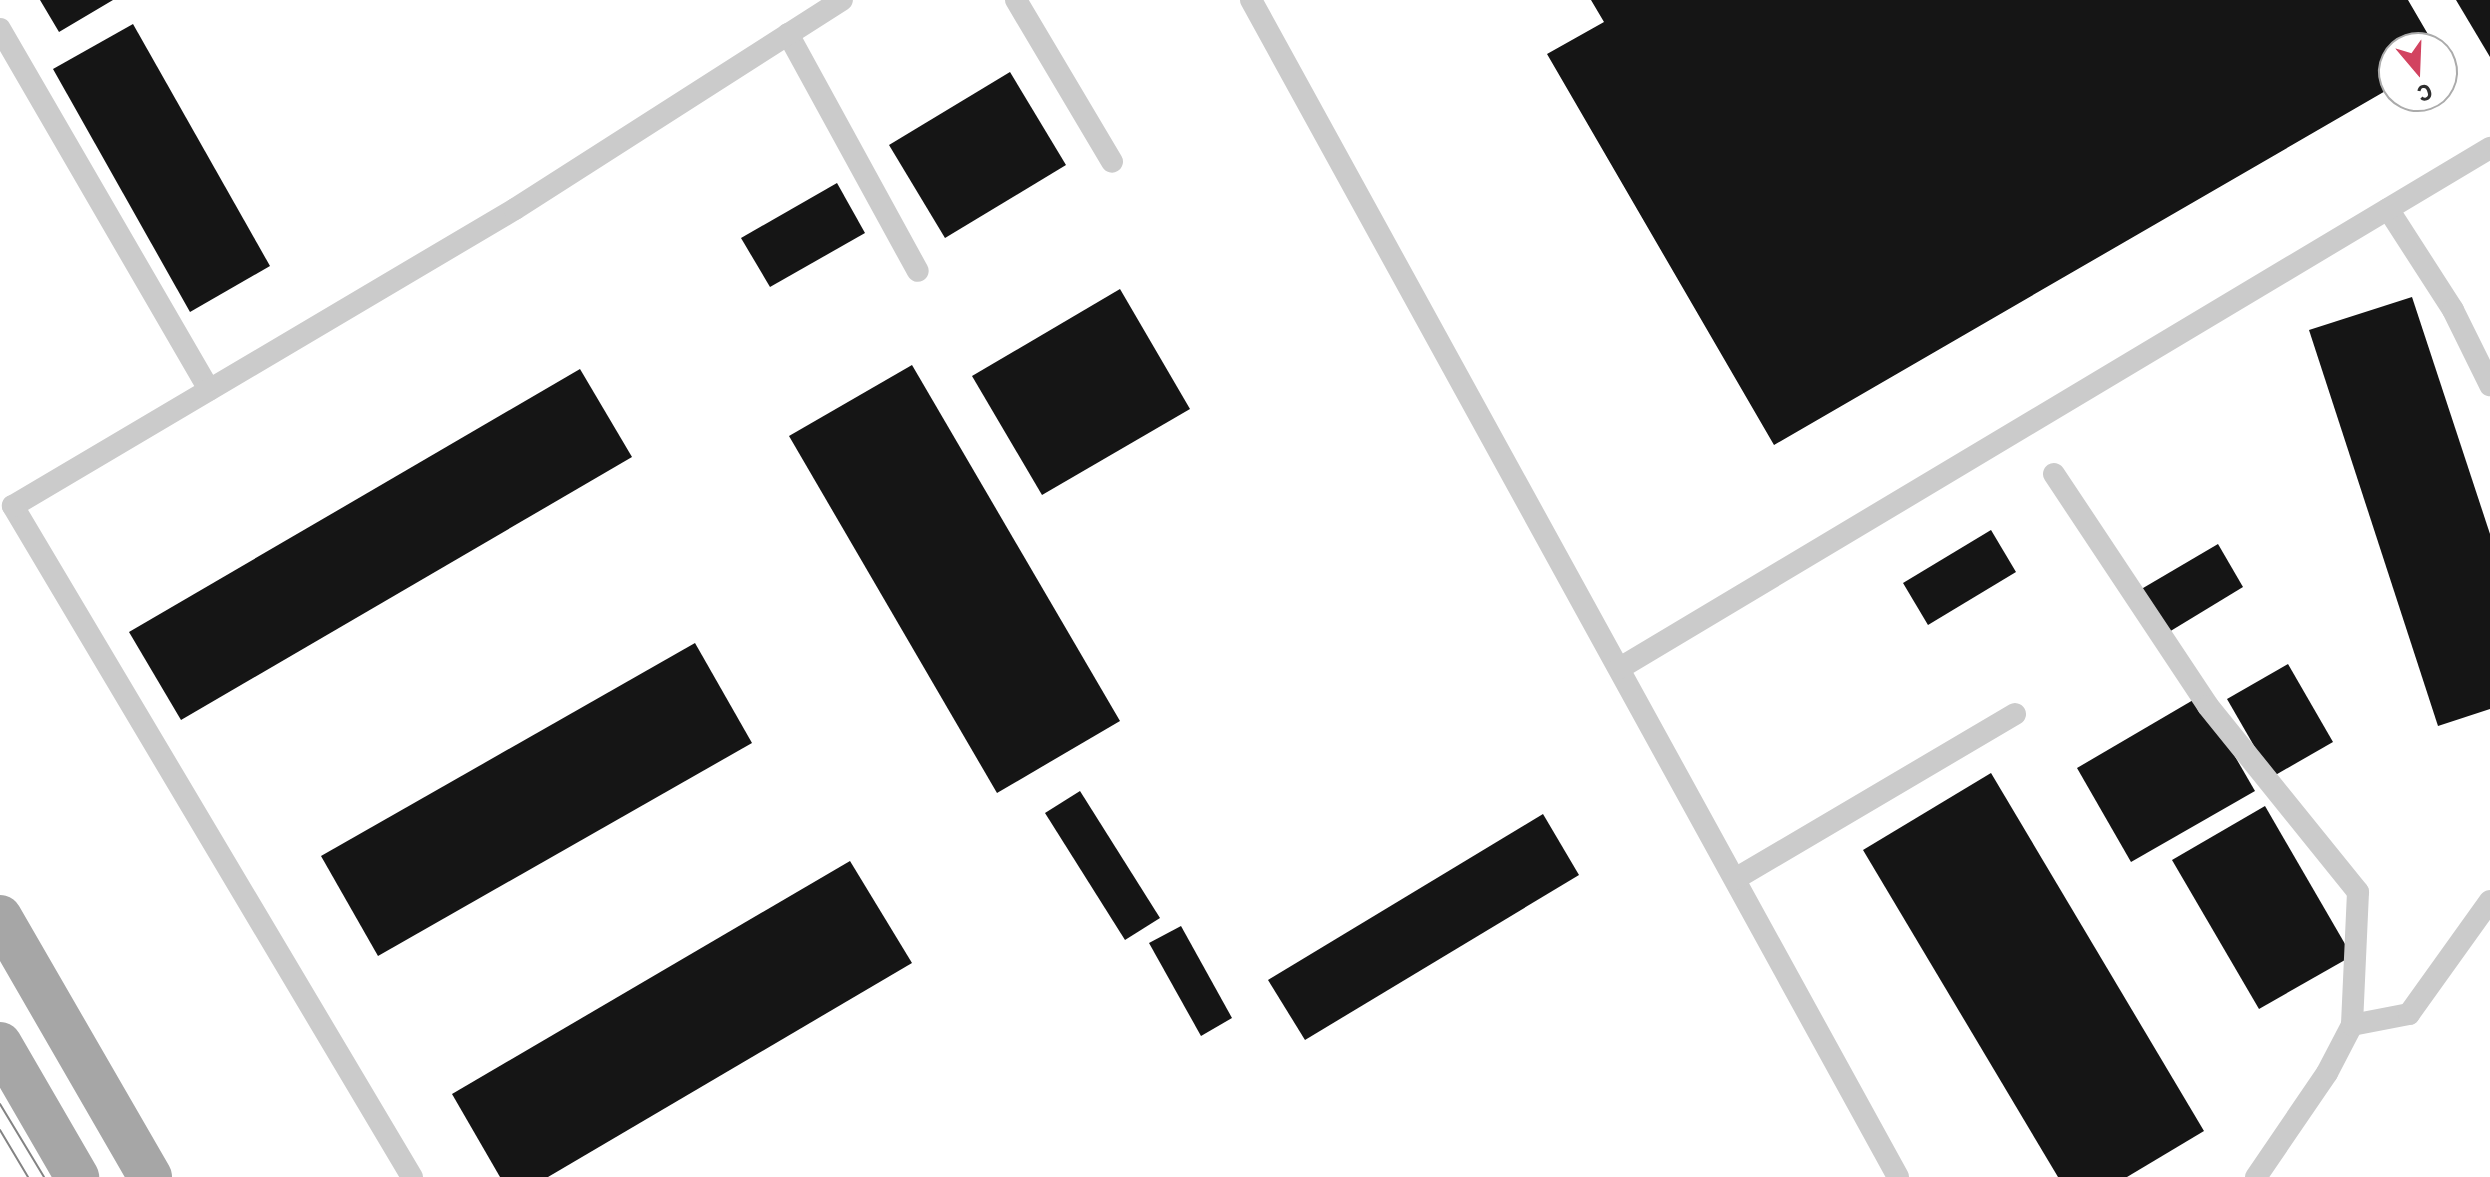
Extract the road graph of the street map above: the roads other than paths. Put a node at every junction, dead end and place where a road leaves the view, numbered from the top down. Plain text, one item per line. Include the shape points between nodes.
1 (842, 0) edge
2 (1016, 0) edge
3 (1251, 0) edge
4 (0, 29) edge
5 (788, 34) junction
6 (2490, 148) edge
7 (1112, 162) dead end
8 (2388, 209) junction
9 (918, 271) dead end
10 (2490, 385) edge
11 (209, 390) junction
12 (2054, 474) dead end
13 (1620, 668) junction
14 (2015, 714) dead end
15 (1735, 879) junction
16 (2490, 901) edge
17 (0, 917) edge
18 (2352, 1025) junction
19 (0, 1044) edge
20 (77, 1177) edge
21 (150, 1177) edge
22 (412, 1177) edge
23 (1898, 1177) edge
24 (2256, 1177) edge

1 - 5 lane
2 - 7 lane
3 - 13 lane
4 - 11 lane
5 - 9 lane
5 - 11 lane via 515,209
6 - 8 lane
8 - 10 lane via 2453,310
8 - 13 lane
11 - 22 lane via 13,506
12 - 18 lane via 2208,706 2358,892
13 - 15 lane
14 - 15 lane
15 - 23 lane
16 - 18 lane via 2409,1014
17 - 21 main road
18 - 24 lane via 2327,1073
19 - 20 main road

